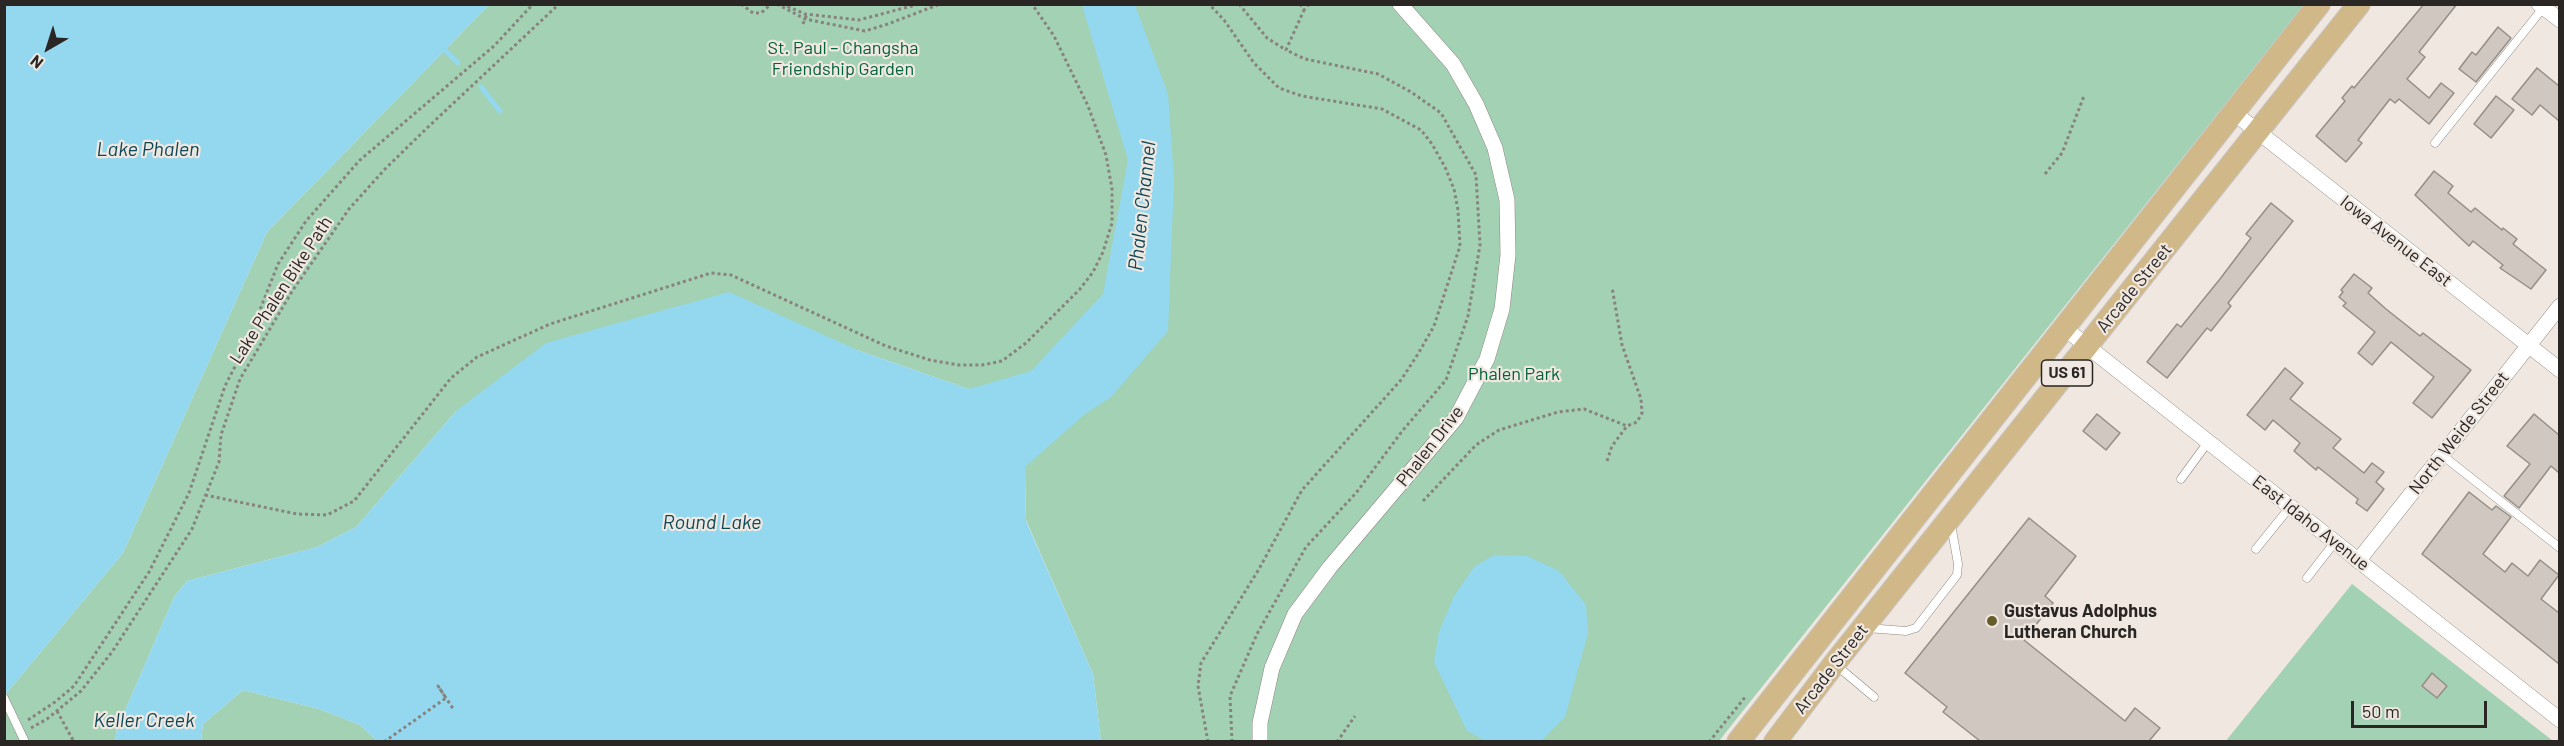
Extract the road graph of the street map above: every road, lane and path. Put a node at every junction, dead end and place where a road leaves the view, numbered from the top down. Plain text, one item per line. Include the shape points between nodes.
1 (534, 4) edge
2 (559, 4) edge
3 (741, 4) edge
4 (771, 4) edge
5 (780, 4) edge
6 (919, 4) edge
7 (940, 4) edge
8 (1032, 4) edge
9 (1209, 4) edge
10 (1239, 4) edge
11 (1300, 4) edge
12 (1309, 4) edge
13 (1400, 4) edge
14 (2319, 4) edge
15 (2359, 4) edge
16 (2541, 6) edge
17 (1304, 10) junction
18 (807, 14) junction
19 (805, 19) junction
20 (2559, 20) edge
21 (804, 24) dead end
22 (1286, 50) junction
23 (2084, 96) dead end
24 (2233, 112) junction
25 (2259, 132) junction
26 (2435, 143) dead end
27 (2045, 174) dead end
28 (1612, 287) dead end
29 (2559, 306) edge
30 (2062, 327) junction
31 (2528, 345) junction
32 (2087, 347) junction
33 (2559, 370) edge
34 (1627, 426) junction
35 (2208, 442) junction
36 (2442, 454) junction
37 (1607, 462) dead end
38 (2181, 479) dead end
39 (205, 495) junction
40 (1423, 501) dead end
41 (2290, 507) junction
42 (1950, 518) junction
43 (2335, 543) junction
44 (2559, 548) edge
45 (2256, 549) dead end
46 (2358, 561) junction
47 (2307, 578) dead end
48 (1863, 628) junction
49 (1834, 664) junction
50 (1874, 697) dead end
51 (4, 698) edge
52 (454, 710) dead end
53 (57, 711) junction
54 (1355, 716) dead end
55 (2559, 720) edge
56 (20, 729) junction
57 (25, 741) edge
58 (74, 741) edge
59 (384, 741) edge
60 (1208, 741) edge
61 (1232, 741) edge
62 (1260, 741) edge
63 (1336, 741) edge
64 (1738, 741) edge
65 (1775, 741) edge

1 - 56 path via 494,46 360,160 306,221 278,264 225,386 189,493 149,572 74,686
2 - 39 path, Lake Phalen Bike Path via 418,137 349,209 293,290 240,378 220,435 219,462
3 - 4 path via 753,13 761,13
5 - 18 path
5 - 19 path
6 - 18 path via 859,20
7 - 19 path via 865,31
8 - 39 path via 1071,68 1106,155 1112,223 1103,252 1080,289 1002,362 959,365 930,360 886,346 731,275 711,273 550,324 477,357 450,378 354,501 327,515 297,514
9 - 60 path via 1254,63 1279,88 1302,96 1382,109 1421,130 1446,167 1454,189 1460,246 1434,326 1418,354 1401,380 1302,490 1201,663 1198,686
10 - 22 path via 1267,38
11 - 17 path
12 - 17 path
13 - 62 street, Phalen Drive via 1453,64 1495,148 1507,200 1508,255 1502,309 1487,359 1456,418 1351,541 1295,614 1272,668
14 - 24 main road, Arcade Street / US 61
15 - 25 main road, Arcade Street / US 61
16 - 20 street
16 - 26 lane
17 - 22 path
18 - 19 path
19 - 21 path
22 - 61 path via 1305,59 1378,74 1441,113 1476,176 1480,245 1468,316 1446,380 1356,493 1306,547 1257,634 1230,696
23 - 27 path via 2062,153
24 - 25 street, Iowa Avenue East
24 - 30 main road, Arcade Street / US 61
25 - 31 street, Iowa Avenue East
25 - 32 main road, Arcade Street / US 61
28 - 34 path via 1622,345 1641,399 1642,413 1637,422
29 - 31 street, North Weide Street
30 - 32 street, East Idaho Avenue
30 - 64 main road, Arcade Street / US 61
31 - 33 street, Iowa Avenue East
31 - 36 street, North Weide Street
32 - 35 street, East Idaho Avenue
32 - 42 main road, Arcade Street / US 61
34 - 37 path via 1612,446
34 - 40 path via 1584,409 1558,412 1499,430 1476,445
35 - 38 lane
35 - 41 street, East Idaho Avenue
36 - 44 lane
36 - 46 street, North Weide Street
39 - 53 path, Lake Phalen Bike Path via 192,530 112,652 81,691
41 - 43 street, East Idaho Avenue
41 - 45 lane
42 - 48 main road, Arcade Street / US 61
42 - 48 lane via 1957,575 1916,628
43 - 46 street, East Idaho Avenue
43 - 47 lane
46 - 55 street, East Idaho Avenue
48 - 49 main road, Arcade Street / US 61
49 - 50 lane
49 - 65 main road, Arcade Street / US 61
51 - 56 lane
52 - 59 path via 438,686 446,698
53 - 56 path, Lake Phalen Bike Path
53 - 58 path
54 - 63 path
56 - 57 lane

